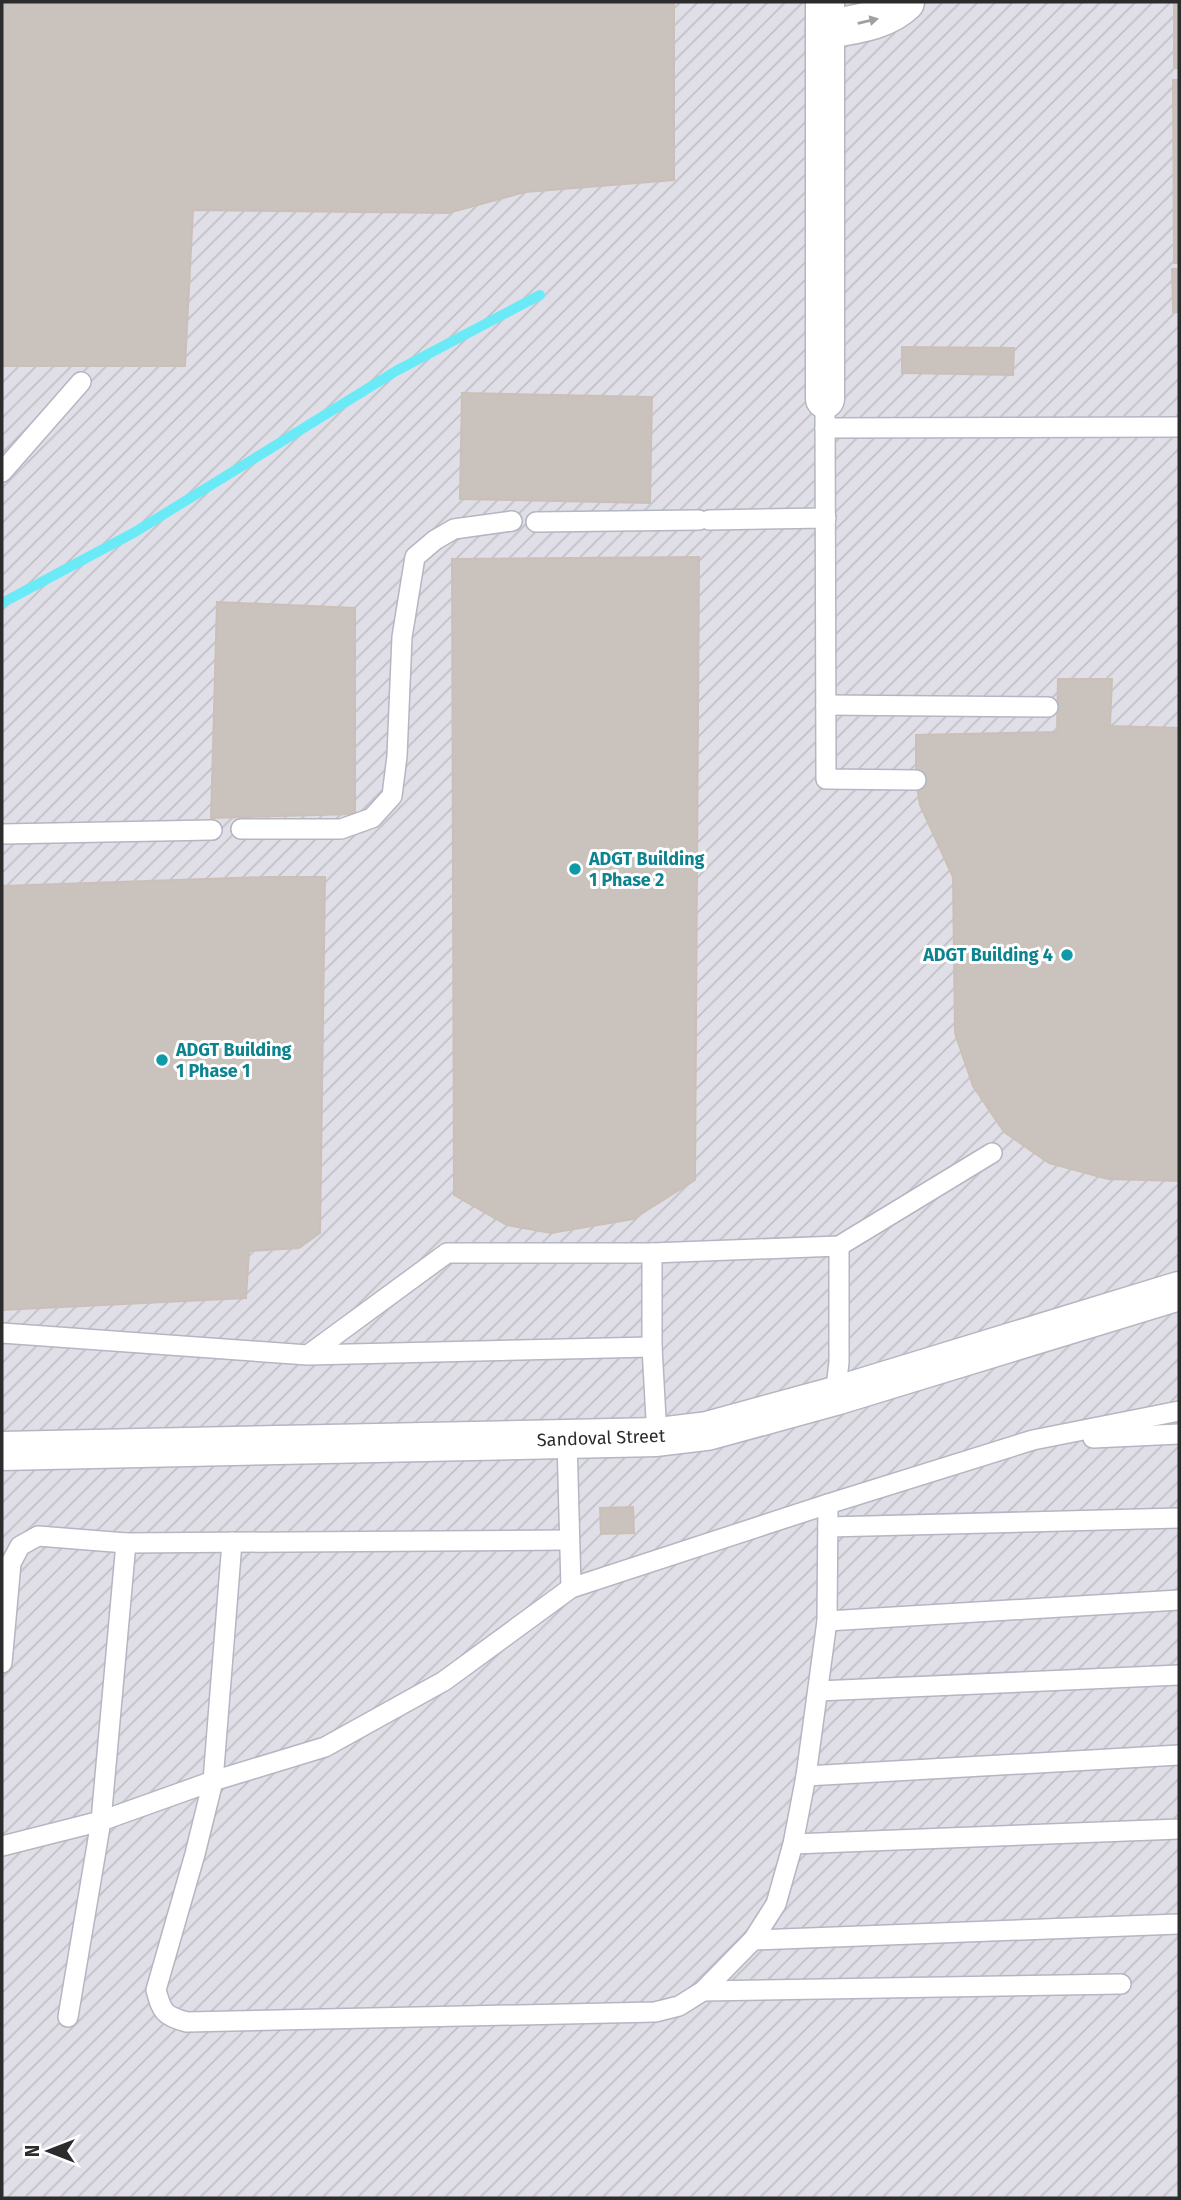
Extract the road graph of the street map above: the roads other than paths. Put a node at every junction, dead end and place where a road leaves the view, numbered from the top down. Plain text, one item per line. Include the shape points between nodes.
1 (905, 2) edge
2 (825, 16) edge
3 (81, 382) dead end
4 (825, 414) junction
5 (1179, 427) edge
6 (2, 472) edge
7 (826, 518) junction
8 (512, 521) dead end
9 (536, 522) dead end
10 (826, 705) junction
11 (1048, 707) dead end
12 (916, 780) dead end
13 (241, 829) dead end
14 (212, 830) dead end
15 (2, 834) edge
16 (992, 1153) dead end
17 (839, 1246) junction
18 (652, 1253) junction
19 (1179, 1291) edge
20 (2, 1333) edge
21 (652, 1347) junction
22 (308, 1355) junction
23 (835, 1396) junction
24 (1179, 1411) edge
25 (1179, 1434) edge
26 (657, 1437) junction
27 (567, 1440) junction
28 (1033, 1440) junction
29 (2, 1451) edge
30 (828, 1504) junction
31 (1179, 1518) edge
32 (828, 1527) junction
33 (569, 1540) junction
34 (126, 1542) junction
35 (232, 1542) junction
36 (571, 1588) junction
37 (1179, 1600) edge
38 (827, 1621) junction
39 (2, 1663) edge
40 (1179, 1675) edge
41 (818, 1691) junction
42 (1179, 1755) edge
43 (806, 1776) junction
44 (213, 1781) junction
45 (102, 1821) junction
46 (1179, 1829) edge
47 (793, 1844) junction
48 (2, 1846) edge
49 (1179, 1924) edge
50 (753, 1940) junction
51 (1121, 1983) dead end
52 (703, 1991) junction
53 (68, 2017) dead end

2 -> 1 street via 879,19
2 - 4 street
3 - 6 lane
4 - 5 lane
4 - 7 lane
7 - 9 lane
7 - 10 lane
8 - 13 lane via 454,529 415,556 402,637 392,796 372,818 341,829
10 - 11 lane
10 - 12 lane via 826,779
14 - 15 lane
16 - 17 lane
17 - 18 lane
17 - 23 lane
18 - 21 lane
18 - 22 lane via 447,1253
19 - 23 street, Sandoval Street
20 - 22 lane
21 - 22 lane
21 - 26 lane
23 - 26 street, Sandoval Street via 707,1431
24 - 28 lane
25 - 28 lane
26 - 27 street, Sandoval Street
27 - 29 street, Sandoval Street
27 - 33 lane
28 - 30 lane
30 - 32 lane
30 - 36 lane
31 - 32 lane
32 - 38 lane
33 - 35 lane
33 - 36 lane
34 - 35 lane
34 - 39 lane via 38,1536 20,1546 11,1563
34 - 45 lane
35 - 44 lane
36 - 44 lane via 444,1681 325,1746
37 - 38 lane
38 - 41 lane
40 - 41 lane
41 - 43 lane
42 - 43 lane
43 - 47 lane
44 - 45 lane
44 - 52 lane via 156,1990 161,2009 174,2019 220,2022 655,2012 679,2006
45 - 48 lane
45 - 53 lane
46 - 47 lane
47 - 50 lane via 776,1904
49 - 50 lane
50 - 52 lane
51 - 52 lane

